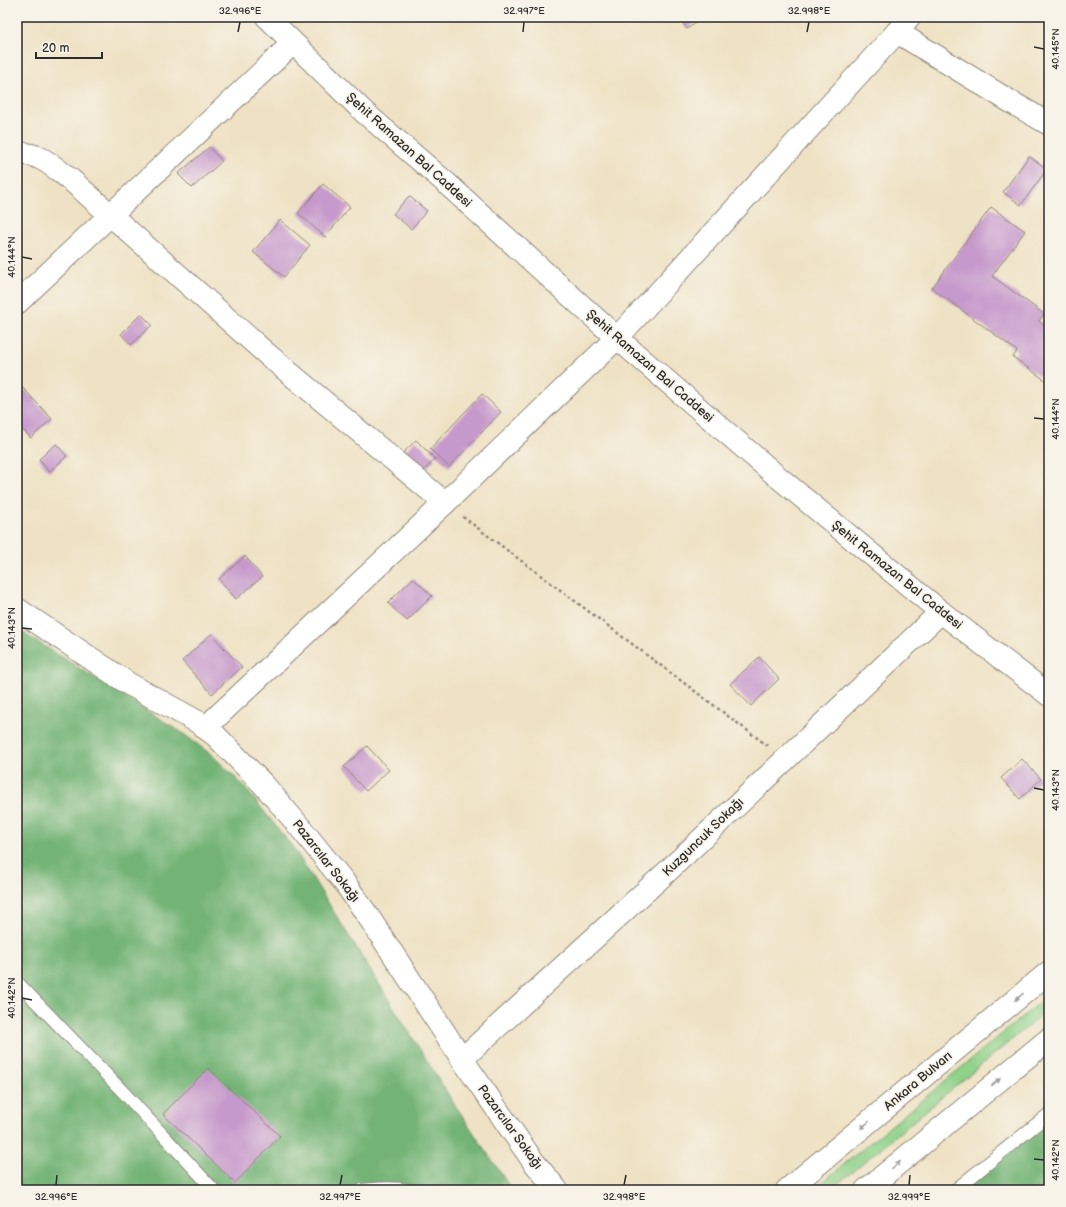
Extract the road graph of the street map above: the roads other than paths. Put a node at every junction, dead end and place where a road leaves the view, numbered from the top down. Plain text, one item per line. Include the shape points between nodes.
1 (267, 17) edge
2 (903, 24) edge
3 (293, 43) junction
4 (1049, 124) edge
5 (17, 154) edge
6 (111, 216) junction
7 (17, 303) edge
8 (617, 338) junction
9 (446, 503) junction
10 (17, 609) edge
11 (941, 612) junction
12 (1049, 695) edge
13 (206, 728) junction
14 (1049, 972) edge
15 (17, 982) edge
16 (1049, 1039) edge
17 (462, 1059) junction
18 (1049, 1114) edge
19 (214, 1190) edge
20 (362, 1190) edge
21 (410, 1190) edge
22 (557, 1190) edge
23 (787, 1190) edge
24 (866, 1190) edge
25 (955, 1190) edge

1 - 3 street, Şehit Ramazan Bal Caddesi
2 - 4 street via 1011,102
2 - 8 street
3 - 6 street
3 - 8 street, Şehit Ramazan Bal Caddesi via 365,113 446,182
5 - 6 street via 34,155 47,162
6 - 7 street
6 - 9 street via 268,354
8 - 9 street
8 - 11 street, Şehit Ramazan Bal Caddesi via 778,477
9 - 13 street
10 - 13 street, Pazarcılar Sokağı via 129,684
11 - 12 street, Şehit Ramazan Bal Caddesi
11 - 17 street, Kuzguncuk Sokağı via 666,873
13 - 17 street, Pazarcılar Sokağı via 264,785 327,860 366,913
14 -> 23 street, Ankara Bulvarı
15 - 19 lane
24 -> 16 street
17 - 22 street, Pazarcılar Sokağı via 533,1161
18 - 25 lane
20 - 21 lane

